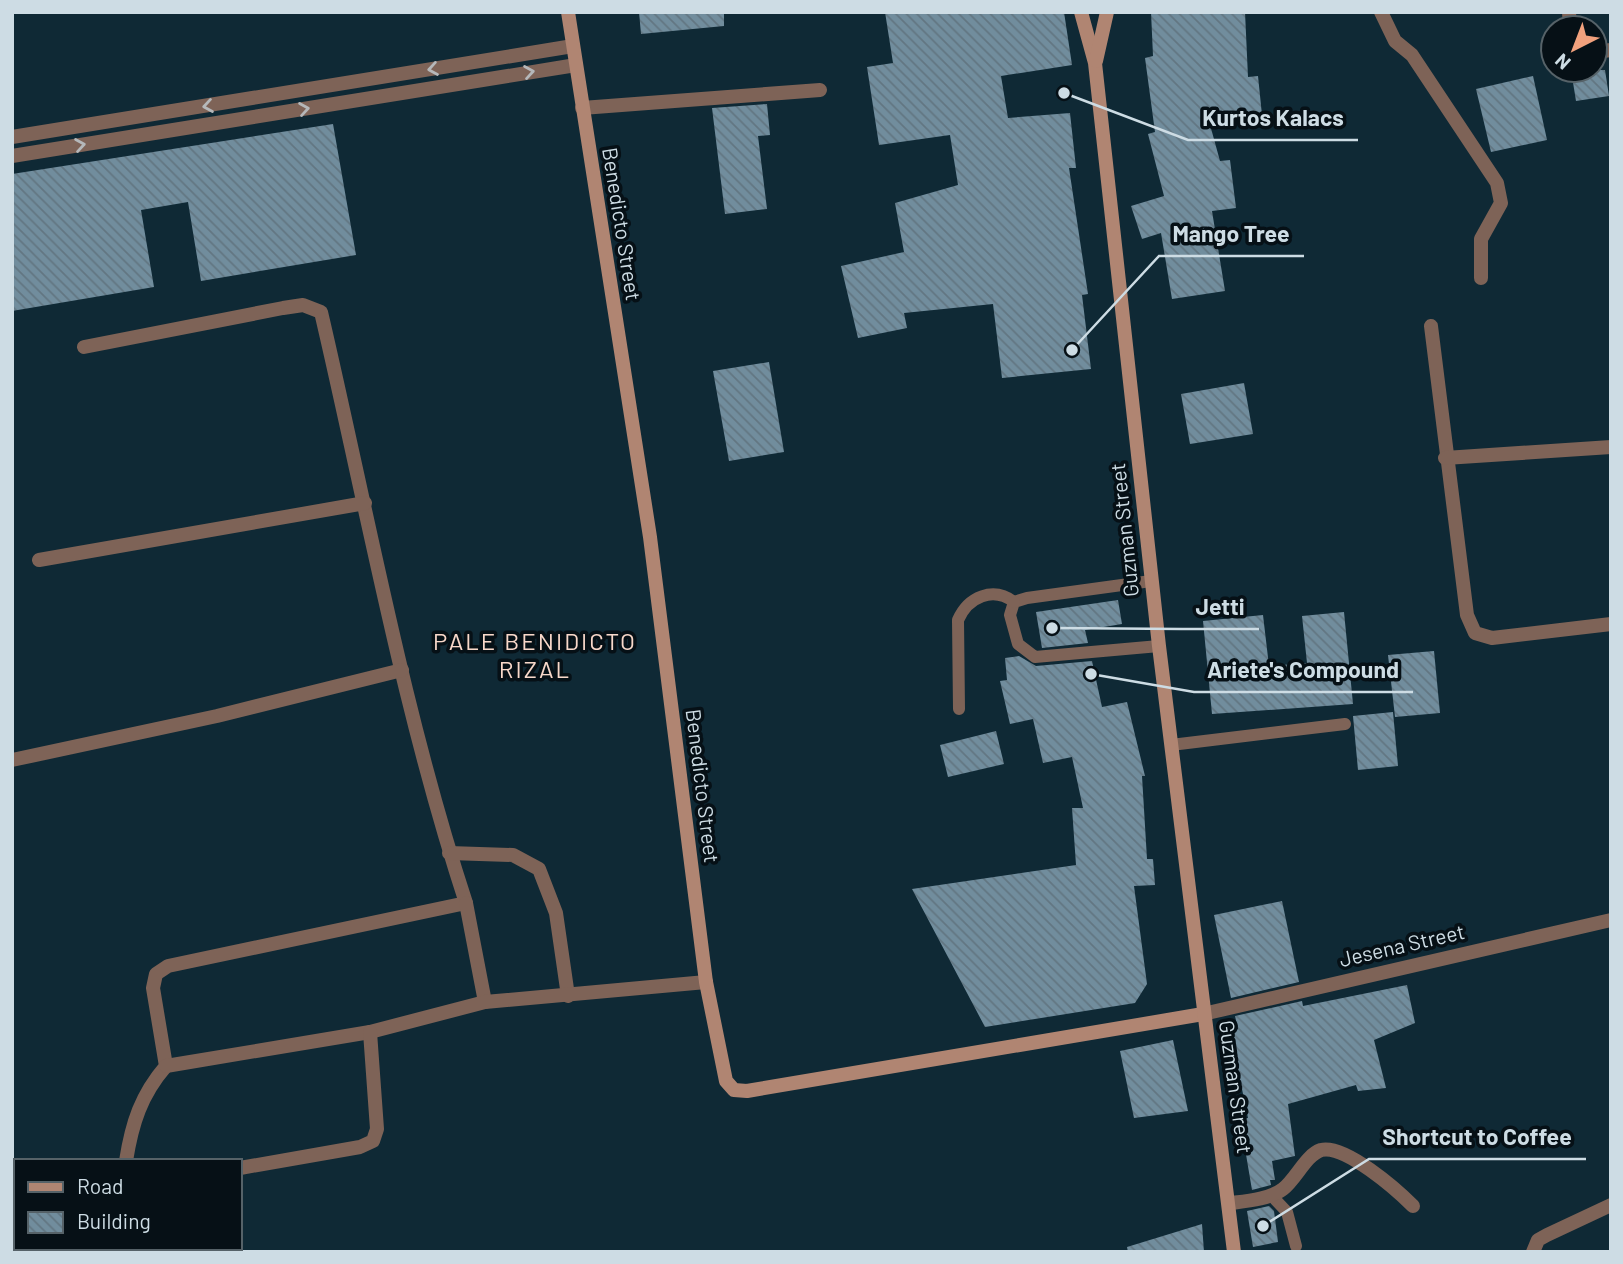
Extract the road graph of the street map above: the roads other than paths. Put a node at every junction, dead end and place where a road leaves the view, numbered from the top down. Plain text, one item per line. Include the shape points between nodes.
1 (568, 12) edge
2 (1081, 12) edge
3 (1107, 12) edge
4 (1381, 12) edge
5 (573, 46) junction
6 (1095, 63) junction
7 (576, 65) junction
8 (345, 84) junction
9 (820, 90) dead end
10 (348, 102) junction
11 (582, 108) junction
12 (151, 115) junction
13 (154, 133) junction
14 (12, 137) edge
15 (12, 156) edge
16 (1481, 278) dead end
17 (1431, 326) dead end
18 (84, 347) dead end
19 (1611, 447) edge
20 (1445, 458) junction
21 (365, 503) junction
22 (39, 560) dead end
23 (1151, 581) junction
24 (1014, 602) junction
25 (1611, 624) edge
26 (1159, 646) junction
27 (402, 670) junction
28 (959, 709) dead end
29 (1345, 724) dead end
30 (1171, 745) junction
31 (12, 760) edge
32 (449, 853) junction
33 (466, 904) junction
34 (1611, 920) edge
35 (706, 982) junction
36 (568, 996) junction
37 (485, 1002) junction
38 (1203, 1014) junction
39 (370, 1032) junction
40 (166, 1066) junction
41 (126, 1159) edge
42 (242, 1168) edge
43 (1271, 1195) junction
44 (1231, 1203) junction
45 (1413, 1206) dead end
46 (1611, 1206) edge
47 (1296, 1246) dead end
48 (1234, 1252) edge
49 (1533, 1252) edge

1 - 5 street, Benedicto Street
2 - 6 street, Guzman Street
3 - 6 street
4 - 16 street via 1395,41 1412,55 1497,183 1501,203 1481,239
5 - 7 street, Benedicto Street
5 -> 8 street
6 - 23 street, Guzman Street
10 -> 7 street
7 - 11 street, Benedicto Street
8 - 10 street
8 -> 12 street
9 - 11 street
13 -> 10 street
11 - 35 street, Benedicto Street via 650,537
12 - 13 street
12 - 14 street
15 -> 13 street
17 - 20 street
18 - 21 street via 283,308 303,306 321,312
19 - 20 street
20 - 25 street via 1467,615 1475,633 1492,638
21 - 22 street
21 - 27 street
23 - 24 lane
23 - 26 street, Guzman Street
24 - 26 lane via 1010,615 1017,644 1035,657
24 - 28 lane via 1007,596 992,595 970,600 963,607 958,620
26 - 30 street, Guzman Street
27 - 31 street
27 - 32 street
29 - 30 lane
30 - 38 street, Guzman Street
32 - 33 street
32 - 36 street via 513,855 539,869 556,912
33 - 37 street
33 - 40 street via 168,967 156,974 153,988
34 - 38 street, Jesena Street
35 - 36 street
35 - 38 street, Benedicto Street via 726,1081 734,1090 747,1091
36 - 37 street
37 - 39 street
38 - 44 street, Guzman Street
39 - 40 street
39 - 42 street via 377,1129 373,1142
40 - 41 street via 148,1086 138,1108
43 - 44 street
43 - 45 street via 1282,1190 1311,1156 1322,1150 1338,1151
43 - 47 lane via 1287,1212
44 - 48 street, Guzman Street
46 - 49 street via 1538,1240

